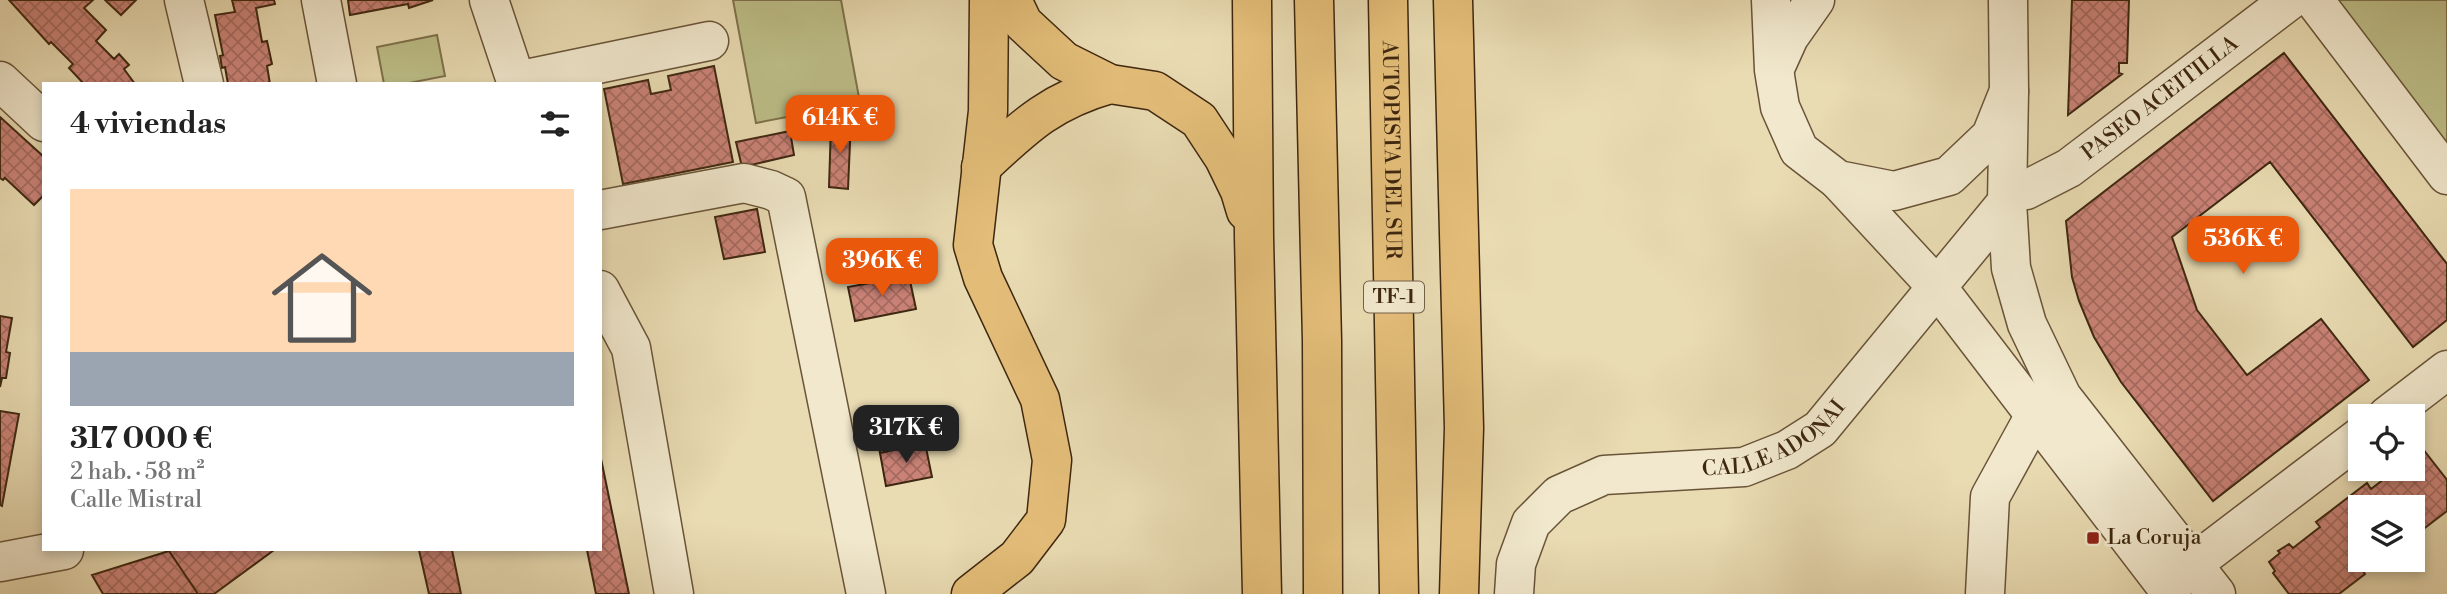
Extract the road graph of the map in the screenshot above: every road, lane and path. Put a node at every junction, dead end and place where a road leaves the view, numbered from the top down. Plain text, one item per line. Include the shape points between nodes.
1 (184, 0) edge
2 (321, 0) edge
3 (489, 0) edge
4 (989, 0) edge
5 (1012, 0) edge
6 (1252, 0) edge
7 (1314, 0) edge
8 (1388, 0) edge
9 (1453, 0) edge
10 (1771, 0) edge
11 (1815, 0) edge
12 (2290, 0) edge
13 (2314, 0) edge
14 (2008, 6) edge
15 (709, 40) dead end
16 (1774, 69) junction
17 (204, 82) edge
18 (337, 82) edge
19 (517, 82) edge
20 (1110, 84) junction
21 (3, 85) edge
22 (2008, 91) junction
23 (42, 120) edge
24 (981, 167) junction
25 (2447, 175) edge
26 (1838, 180) junction
27 (2016, 196) junction
28 (602, 210) edge
29 (1254, 237) junction
30 (1937, 287) junction
31 (603, 300) edge
32 (2447, 370) edge
33 (2403, 404) edge
34 (2035, 415) junction
35 (2348, 446) edge
36 (59, 551) edge
37 (0, 562) edge
38 (2171, 584) edge
39 (674, 594) edge
40 (866, 594) edge
41 (971, 594) edge
42 (1262, 594) edge
43 (1323, 594) edge
44 (1399, 594) edge
45 (1459, 594) edge
46 (1514, 594) edge
47 (1984, 594) edge
48 (2216, 594) edge

1 - 17 street
2 - 18 street
3 - 19 street
4 - 24 main road via 988,111
5 - 20 main road via 1023,23 1064,61
6 - 29 main road
7 - 43 main road
8 - 44 main road, AUTOPISTA DEL SUR / TF-1
9 - 45 main road via 1464,428
10 - 16 street
11 - 16 street
12 - 27 street, PASEO ACEITILLA via 2069,168
13 - 25 street
14 - 22 street
14 - 27 street
15 - 19 street
16 - 26 street via 1780,107 1799,150
20 - 24 main road via 1055,105
20 - 29 main road via 1155,91 1199,120 1240,191
21 - 23 street
22 - 26 street via 1991,136 1949,176 1894,191
22 - 27 street
24 - 41 main road via 973,245 983,278 1040,399 1052,460 1046,520 1017,558
26 - 30 street
27 - 30 street, CALLE ADONAI via 1984,227
27 - 38 street via 2011,268 2027,324 2062,397
28 - 40 street via 744,183 786,197
29 - 42 main road
30 - 34 street
30 - 46 street, CALLE ADONAI via 1820,429 1787,450 1744,467 1604,475 1559,495 1531,523 1516,564
31 - 39 street via 631,348
32 - 33 street
34 - 38 street
34 - 47 street via 1990,497
35 - 38 street
36 - 37 street
38 - 48 street

